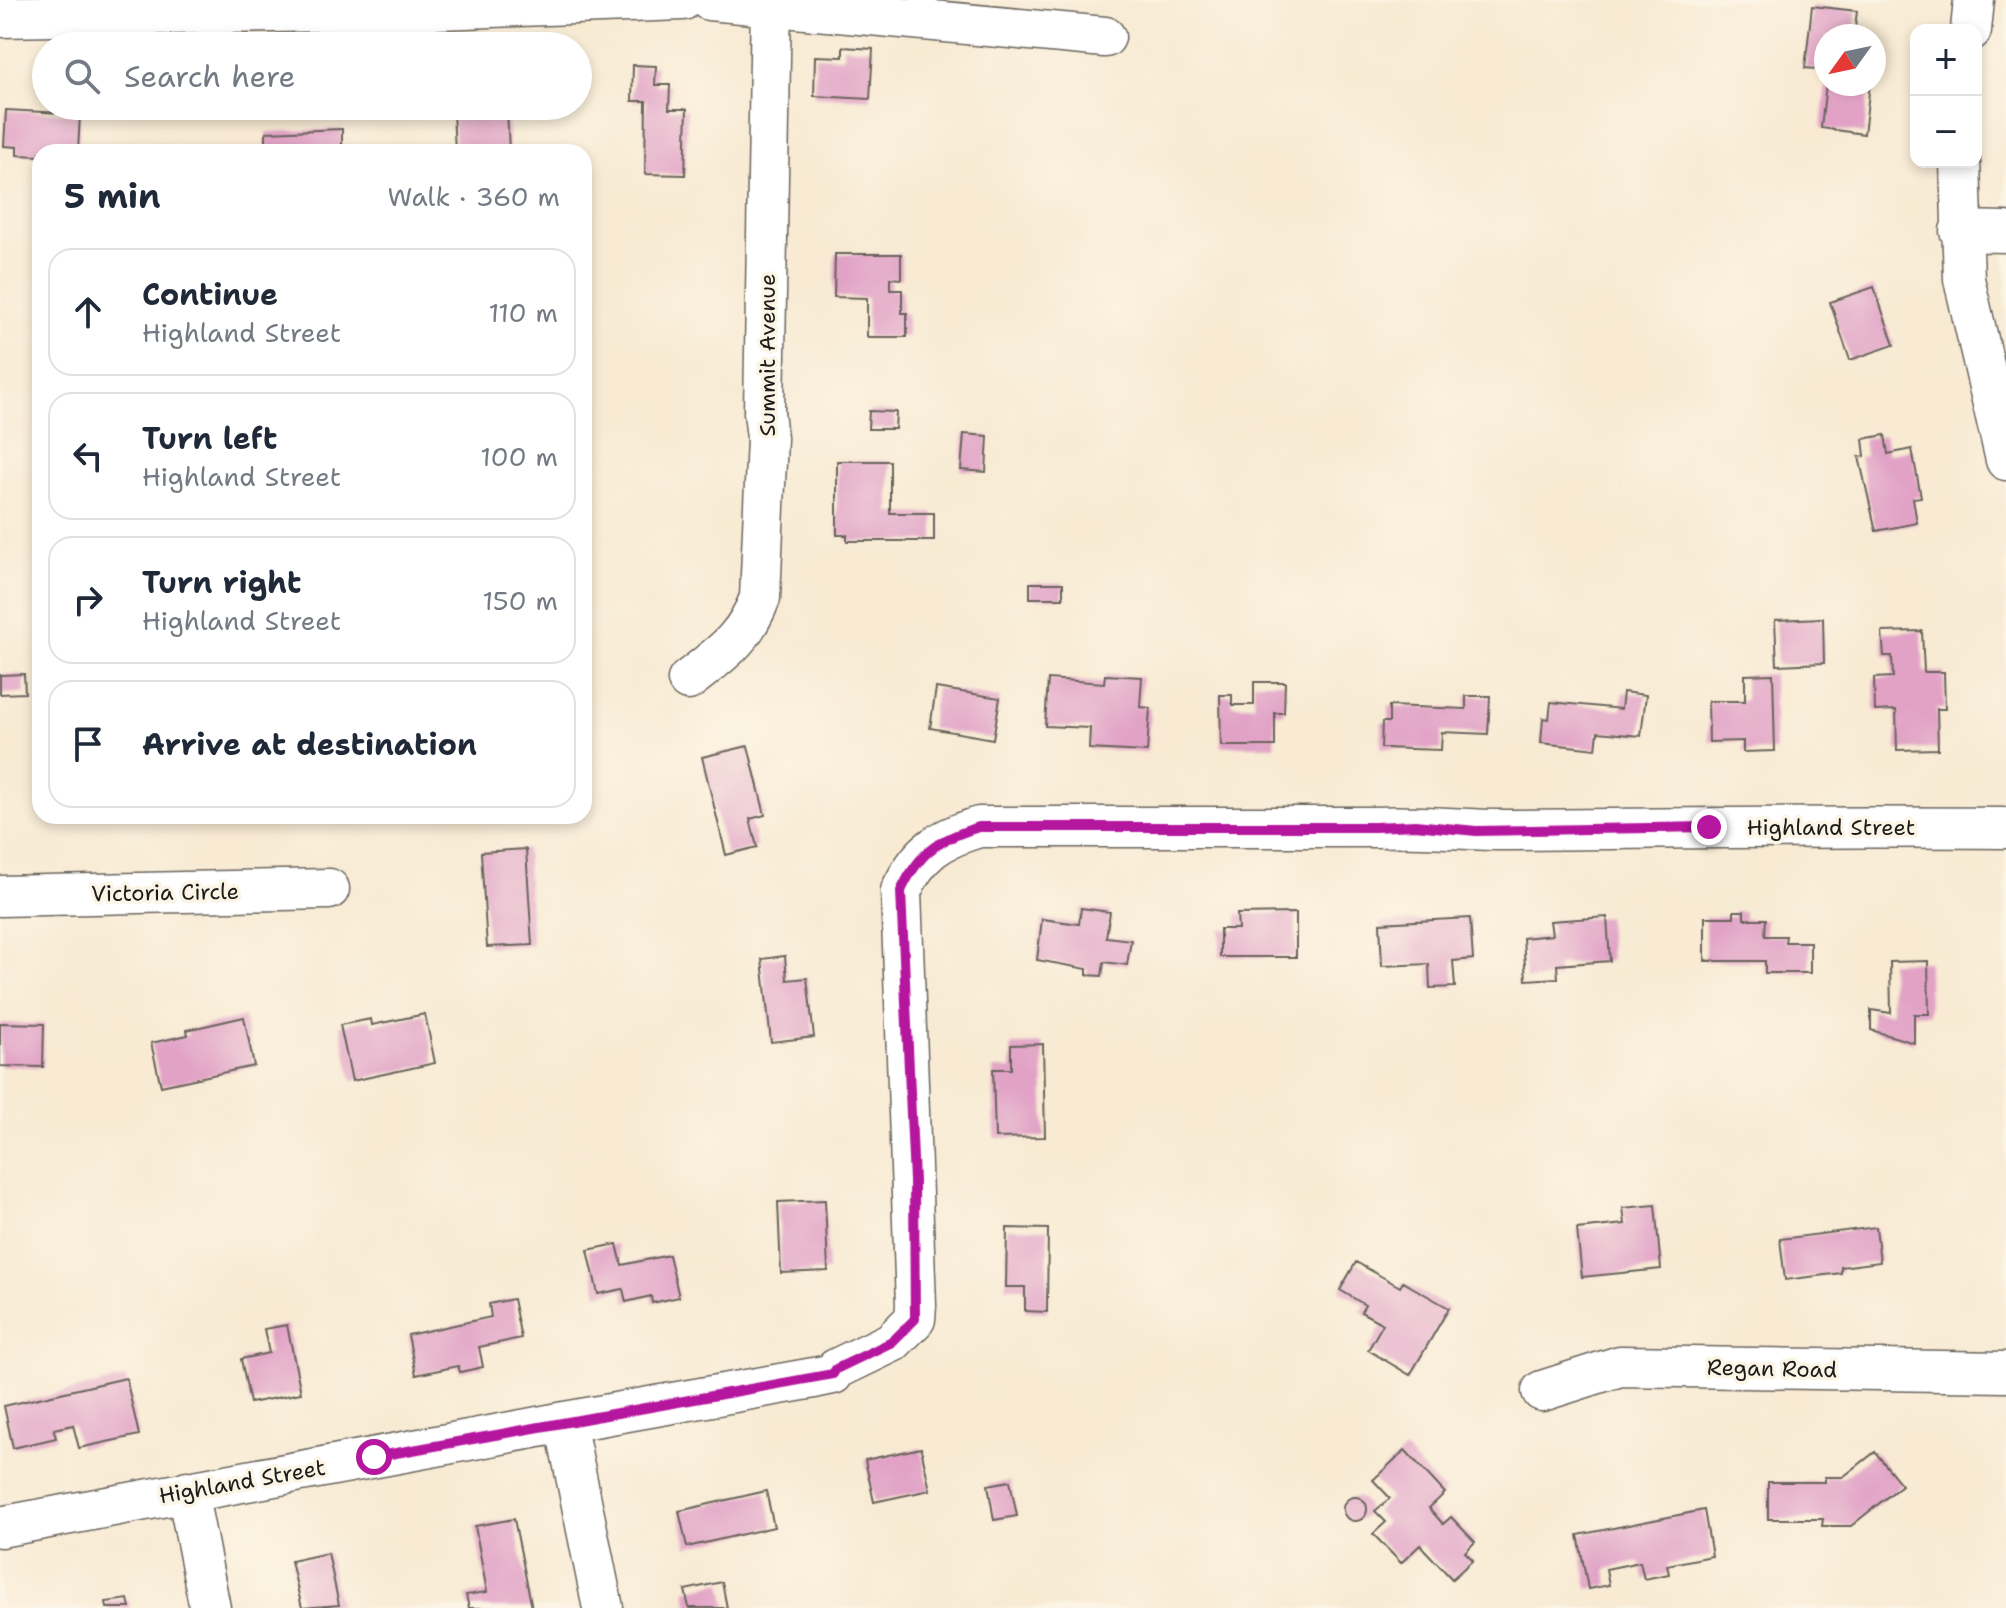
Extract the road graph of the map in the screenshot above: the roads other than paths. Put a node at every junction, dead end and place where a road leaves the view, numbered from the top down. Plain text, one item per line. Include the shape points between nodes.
1 (683, 0) edge
2 (709, 0) edge
3 (1974, 0) edge
4 (771, 3) edge
5 (0, 17) edge
6 (1972, 24) edge
7 (1105, 37) dead end
8 (1960, 168) edge
9 (1960, 231) junction
10 (2006, 232) edge
11 (2006, 460) edge
12 (688, 680) dead end
13 (2006, 828) edge
14 (329, 889) dead end
15 (0, 896) edge
16 (2006, 1372) edge
17 (1542, 1391) dead end
18 (565, 1422) junction
19 (187, 1491) junction
20 (0, 1527) edge
21 (210, 1608) edge
22 (603, 1608) edge

1 - 5 street
2 - 4 street
3 - 6 street
4 - 7 street
4 - 12 street, Summit Avenue via 767,438 760,598 751,622 730,648
8 - 9 street
9 - 10 street
9 - 11 street via 1964,279
13 - 18 street, Highland Street via 979,827 949,836 930,849 901,891 915,1319 892,1342 833,1374
14 - 15 street, Victoria Circle
16 - 17 street, Regan Road via 1620,1366
18 - 19 street, Highland Street
18 - 22 street
19 - 20 street, Highland Street
19 - 21 street

